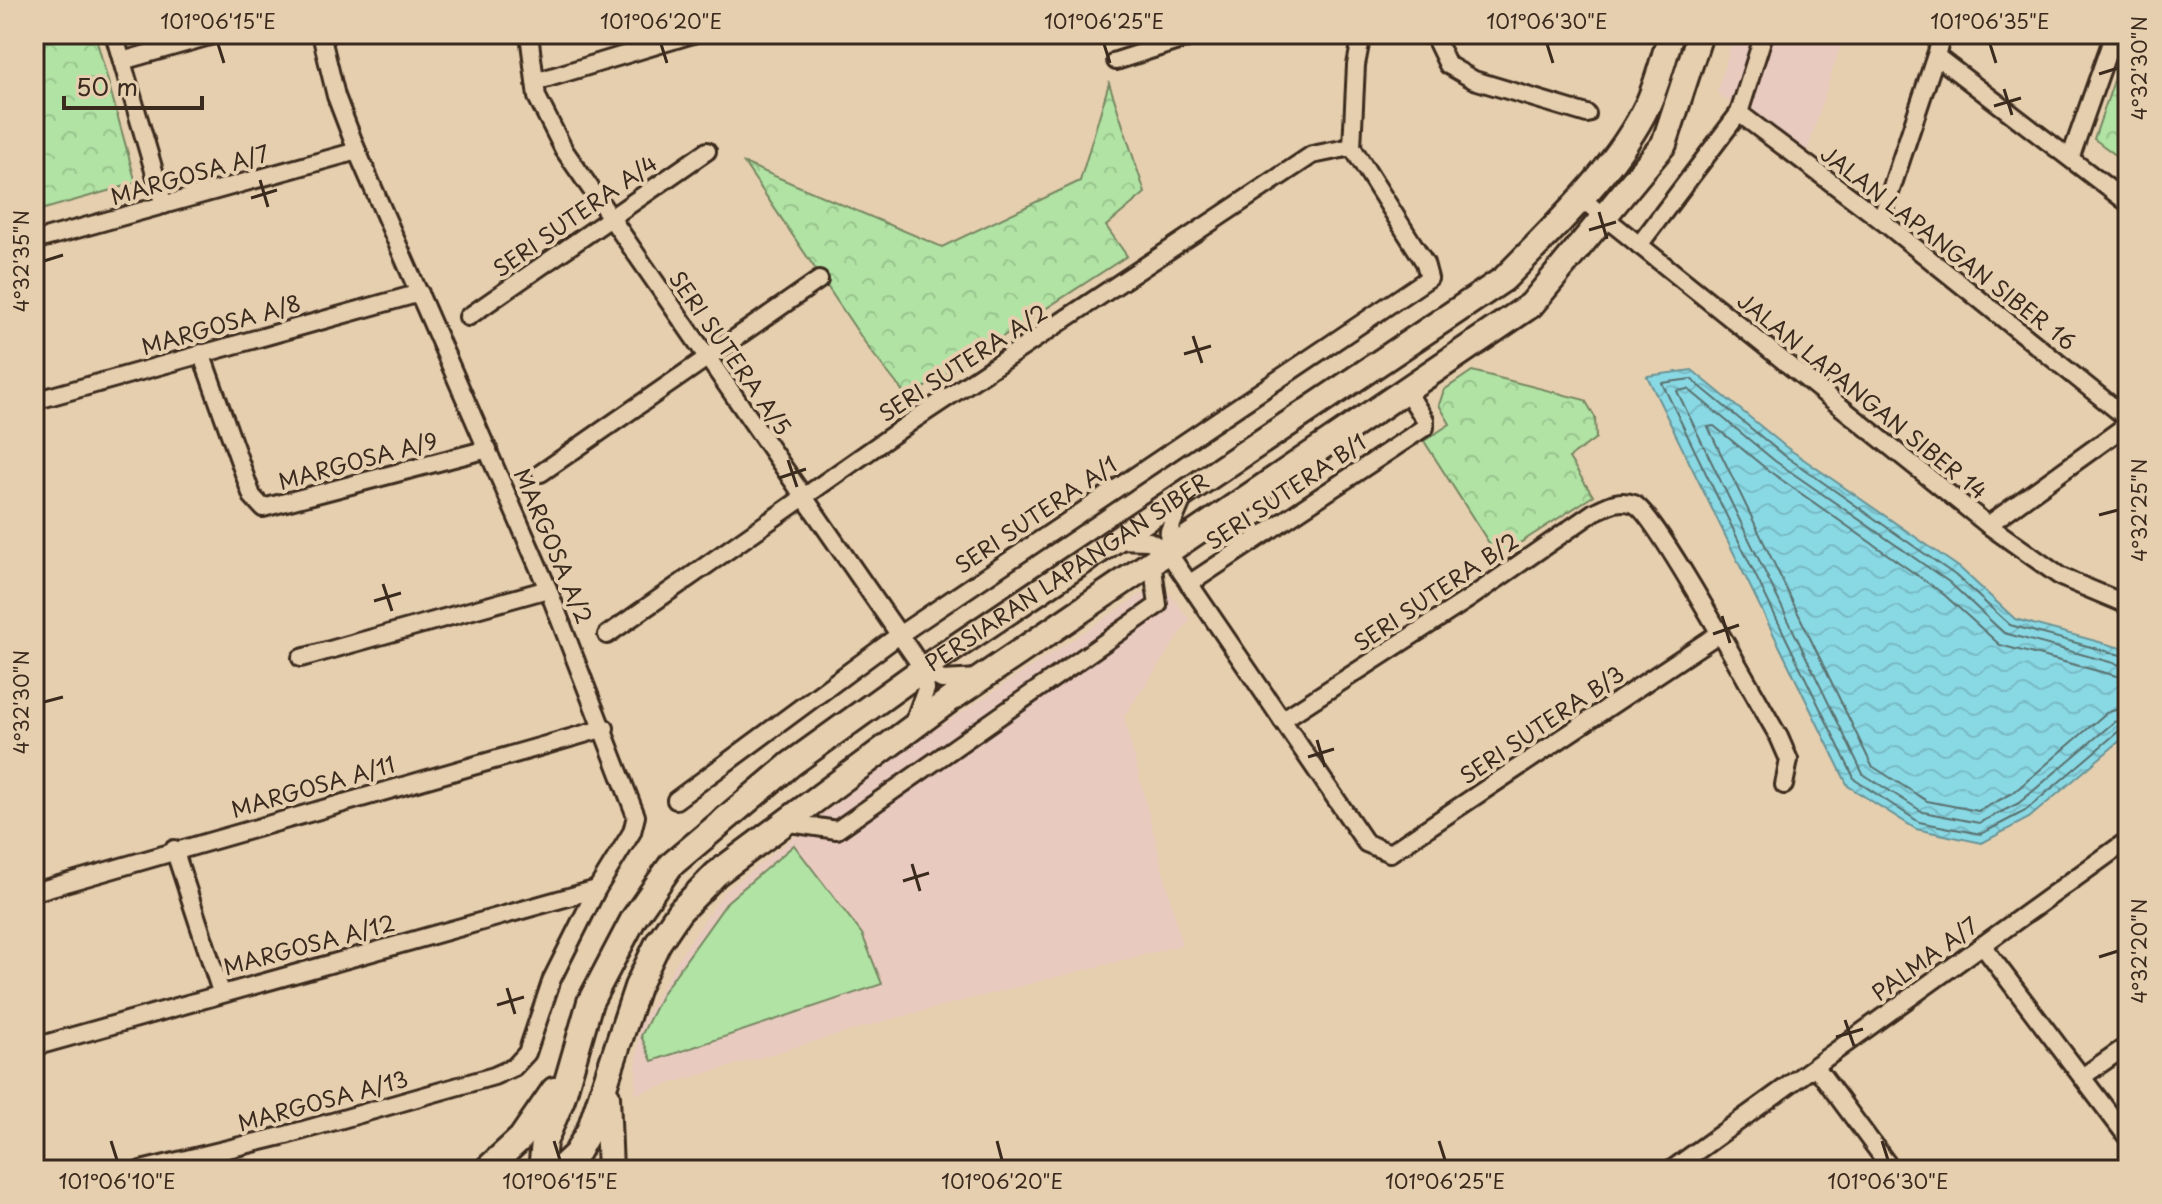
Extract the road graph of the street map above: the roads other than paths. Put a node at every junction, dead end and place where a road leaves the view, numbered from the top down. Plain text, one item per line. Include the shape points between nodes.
1 (114, 34) edge
2 (217, 34) edge
3 (321, 34) edge
4 (529, 34) edge
5 (693, 34) edge
6 (1200, 34) edge
7 (1362, 34) edge
8 (1433, 34) edge
9 (1671, 34) edge
10 (1700, 34) edge
11 (1764, 34) edge
12 (1943, 34) edge
13 (2114, 34) edge
14 (1936, 56) junction
15 (122, 61) junction
16 (1116, 61) dead end
17 (536, 89) junction
18 (1739, 113) junction
19 (1587, 114) dead end
20 (1352, 147) junction
21 (357, 151) junction
22 (707, 151) dead end
23 (2071, 156) junction
24 (1582, 199) junction
25 (2128, 203) edge
26 (164, 205) junction
27 (1606, 218) junction
28 (611, 219) junction
29 (1881, 220) junction
30 (34, 241) edge
31 (1639, 245) junction
32 (819, 280) dead end
33 (420, 293) junction
34 (468, 317) dead end
35 (201, 353) junction
36 (707, 358) junction
37 (1406, 390) junction
38 (34, 401) edge
39 (2128, 422) edge
40 (488, 449) junction
41 (541, 473) dead end
42 (1187, 490) junction
43 (804, 498) junction
44 (1988, 525) junction
45 (1113, 541) junction
46 (1160, 556) junction
47 (1189, 584) junction
48 (548, 589) junction
49 (2128, 605) edge
50 (1718, 634) junction
51 (607, 635) dead end
52 (899, 635) junction
53 (301, 658) dead end
54 (923, 669) junction
55 (981, 678) junction
56 (1282, 720) junction
57 (912, 727) junction
58 (605, 728) junction
59 (1784, 785) dead end
60 (676, 800) dead end
61 (783, 822) junction
62 (2128, 840) edge
63 (174, 849) junction
64 (597, 889) junction
65 (34, 892) edge
66 (1982, 945) junction
67 (221, 992) junction
68 (580, 1037) junction
69 (2128, 1045) edge
70 (34, 1047) edge
71 (514, 1067) joint
72 (1816, 1067) junction
73 (2082, 1077) junction
74 (606, 1081) junction
75 (2128, 1138) edge
76 (141, 1170) edge
77 (486, 1170) edge
78 (541, 1170) edge
79 (559, 1170) edge
80 (610, 1170) edge
81 (1671, 1170) edge
82 (1892, 1170) edge

1 - 15 street
2 - 15 street
3 - 21 street, MARGOSA A/2
4 - 17 street, SERI SUTERA A/5
5 - 17 street
6 - 16 street
7 - 20 street
8 - 19 street via 1448,65 1474,80
9 - 24 main road, PERSIARAN LAPANGAN SIBER via 1648,103
10 - 27 main road, PERSIARAN LAPANGAN SIBER via 1664,144
11 - 18 street
12 - 14 street
13 - 23 street
14 - 23 street
14 - 29 street
15 - 26 street
17 - 28 street, SERI SUTERA A/5 via 564,150
18 - 29 street, JALAN LAPANGAN SIBER 16
18 - 31 street
20 - 43 street, SERI SUTERA A/2 via 1312,155
20 - 52 street, SERI SUTERA A/1 via 1425,263 1429,278
21 - 26 street, MARGOSA A/7
21 - 33 street, MARGOSA A/2
22 - 28 street, SERI SUTERA A/4
23 - 25 street
24 - 27 street, JALAN LAPANGAN SIBER 14
24 - 42 main road, PERSIARAN LAPANGAN SIBER via 1504,279
26 - 30 street, MARGOSA A/7
27 - 31 street, JALAN LAPANGAN SIBER 14
27 - 37 main road, PERSIARAN LAPANGAN SIBER via 1531,305
28 - 34 street, SERI SUTERA A/4
28 - 36 street, SERI SUTERA A/5
29 - 39 street, JALAN LAPANGAN SIBER 16
31 - 44 street, JALAN LAPANGAN SIBER 14
32 - 36 street
33 - 35 street, MARGOSA A/8
33 - 40 street, MARGOSA A/2
35 - 38 street, MARGOSA A/8
35 - 40 street, MARGOSA A/9 via 252,496 263,508
36 - 41 street
36 - 43 street, SERI SUTERA A/5
37 - 46 main road, PERSIARAN LAPANGAN SIBER
37 - 47 street, SERI SUTERA B/1 via 1425,427
39 - 44 street
40 - 48 street, MARGOSA A/2
42 - 45 main road, PERSIARAN LAPANGAN SIBER
42 - 46 street
43 - 51 street, SERI SUTERA A/2
43 - 52 street, SERI SUTERA A/5
44 - 49 street, JALAN LAPANGAN SIBER 14 via 2061,577
45 - 46 street via 1149,541
45 - 54 main road, PERSIARAN LAPANGAN SIBER
46 - 47 street
46 - 55 main road, PERSIARAN LAPANGAN SIBER
46 - 61 street via 1158,605 837,830
47 - 56 street
48 - 53 street
48 - 58 street, MARGOSA A/2
50 - 56 street, SERI SUTERA B/3 via 1390,853 1366,843
50 - 56 street, SERI SUTERA B/2 via 1654,524 1636,504 1616,501
50 - 59 street via 1789,760
52 - 54 street, SERI SUTERA A/5
52 - 60 street, SERI SUTERA A/1
54 - 55 street via 942,680
54 - 57 street via 926,689
54 - 68 main road, PERSIARAN LAPANGAN SIBER via 791,764 671,865 604,969
55 - 57 main road, PERSIARAN LAPANGAN SIBER
57 - 61 main road, PERSIARAN LAPANGAN SIBER
58 - 63 street, MARGOSA A/11
58 - 64 street, MARGOSA A/2 via 636,816 632,832
61 - 74 main road, PERSIARAN LAPANGAN SIBER via 716,874 679,912 637,987
62 - 66 street, PALMA A/7
63 - 65 street, MARGOSA A/11
63 - 67 street
64 - 67 street, MARGOSA A/12
64 - 71 street, MARGOSA A/2 via 552,979 527,1053
66 - 72 street, PALMA A/7
66 - 73 street
67 - 70 street, MARGOSA A/12
68 - 77 main road via 543,1108 521,1138
68 - 78 main road, PERSIARAN LAPANGAN SIBER via 544,1142
69 - 73 street
71 - 76 street, MARGOSA A/13 via 286,1135
72 - 81 street, PALMA A/7
72 - 82 street
73 - 75 street
74 - 79 main road, PERSIARAN LAPANGAN SIBER via 583,1142
74 - 80 main road

